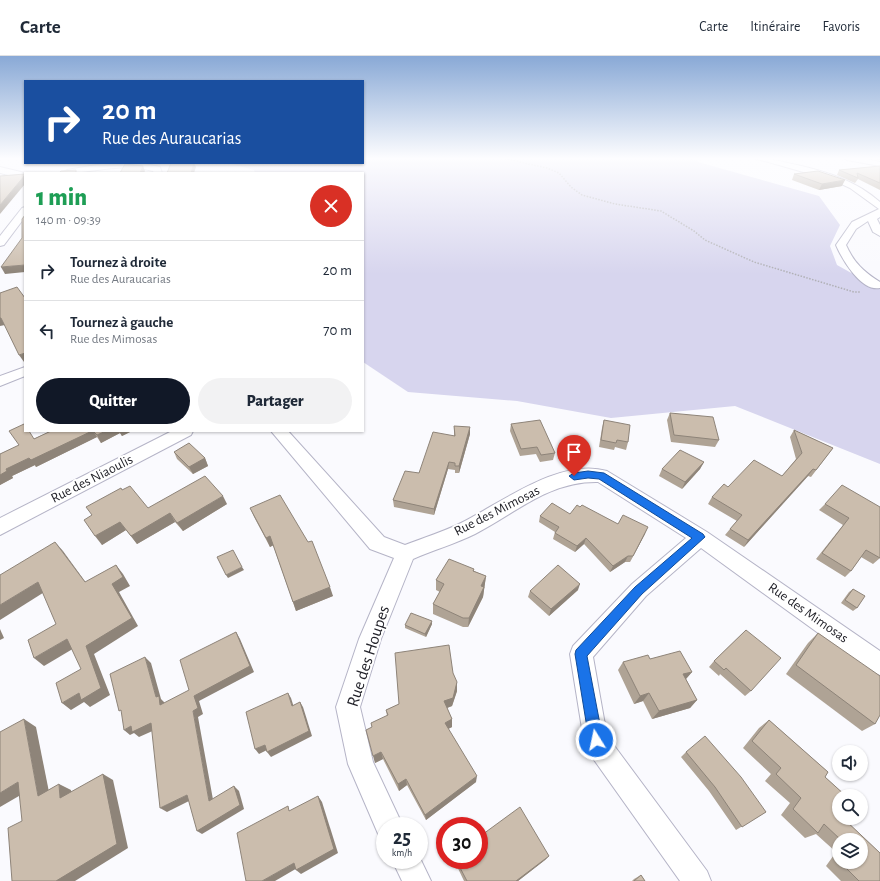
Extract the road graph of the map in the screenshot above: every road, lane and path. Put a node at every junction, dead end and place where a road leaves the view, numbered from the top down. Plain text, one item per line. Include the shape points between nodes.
1 (587, 196) edge
2 (870, 196) edge
3 (880, 207) edge
4 (24, 211) edge
5 (876, 215) edge
6 (880, 233) edge
7 (0, 242) edge
8 (876, 285) dead end
9 (854, 292) dead end
10 (24, 371) edge
11 (0, 380) edge
12 (183, 432) edge
13 (280, 432) edge
14 (0, 527) edge
15 (700, 537) junction
16 (405, 554) junction
17 (880, 664) edge
18 (385, 817) edge
19 (411, 869) edge
20 (417, 881) edge
21 (697, 881) edge

1 - 9 path via 614,204 661,211 705,240 754,262
2 - 3 street
4 - 7 street
5 - 6 street via 877,230
5 - 8 street via 862,220 848,232 842,245 850,264 858,274
10 - 11 street
12 - 14 street, Rue des Niaoulis
13 - 16 street via 377,543
15 - 16 street, Rue des Mimosas via 601,476 588,474 547,485 475,525
15 - 17 street, Rue des Mimosas
15 - 21 street via 638,590 580,654 596,740
16 - 18 street, Rue des Houpes via 370,639 348,707 361,764
19 - 20 street

